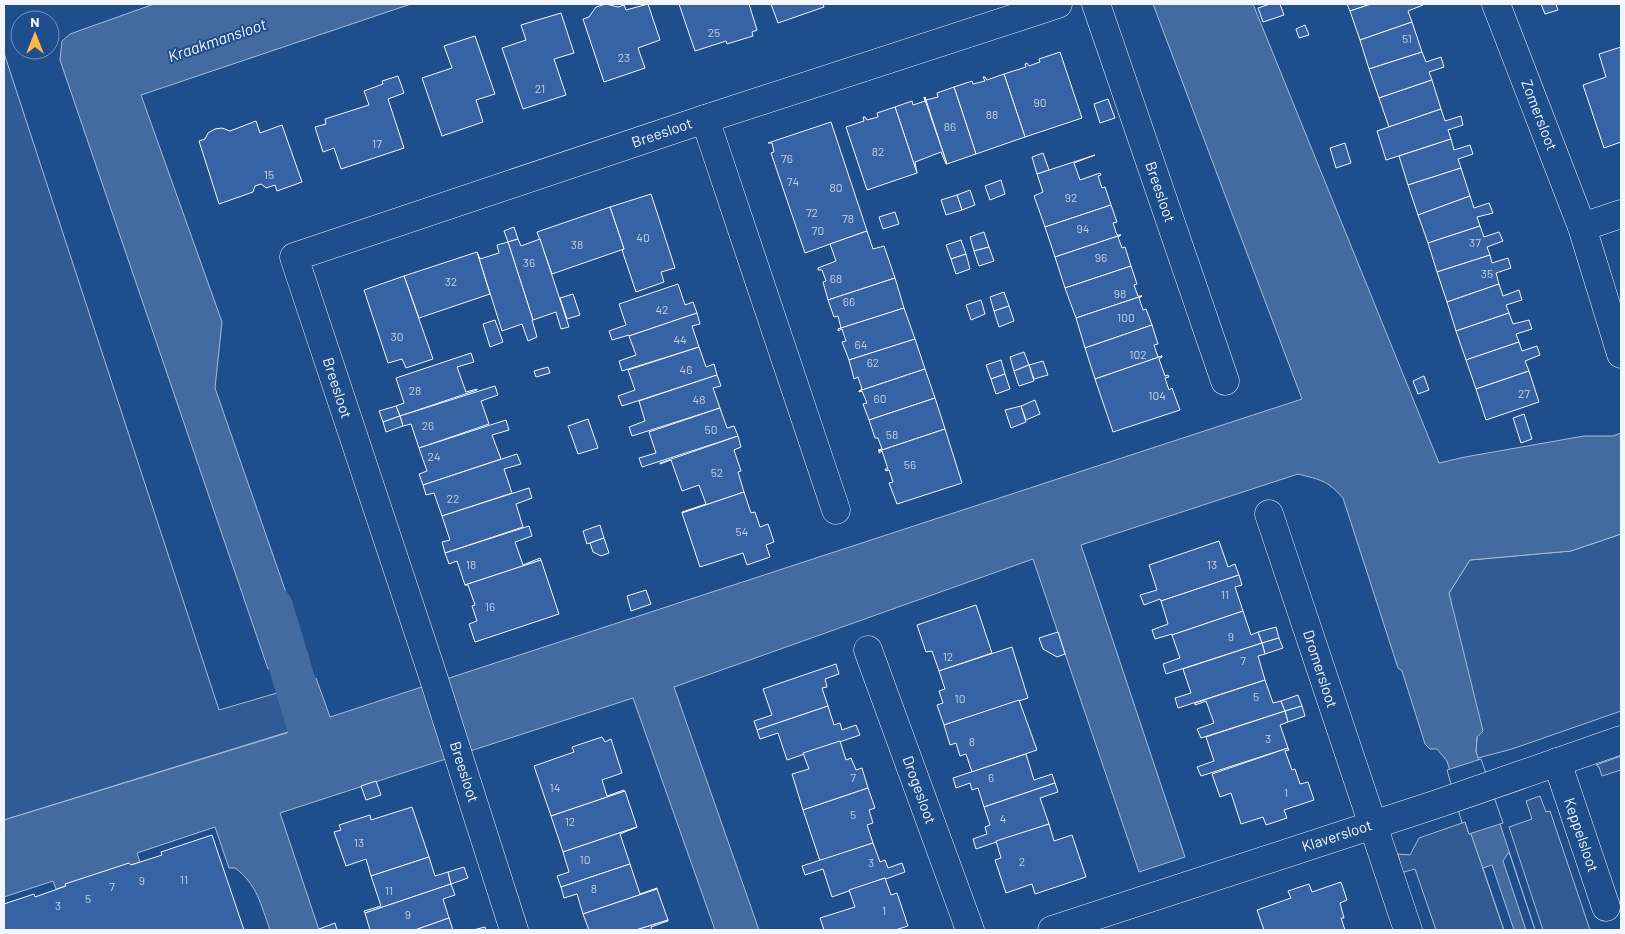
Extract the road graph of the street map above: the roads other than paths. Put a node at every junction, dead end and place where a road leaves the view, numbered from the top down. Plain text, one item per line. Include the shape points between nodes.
1 (1058, 4) edge
2 (1096, 4) edge
3 (1496, 4) edge
4 (705, 119) junction
5 (1621, 214) edge
6 (1582, 227) junction
7 (1621, 354) edge
8 (1225, 381) dead end
9 (836, 510) dead end
10 (1269, 514) dead end
11 (868, 650) dead end
12 (1621, 740) edge
13 (1557, 762) junction
14 (1372, 824) junction
15 (1606, 907) dead end
16 (514, 930) edge
17 (970, 930) edge
18 (1052, 930) edge
19 (1408, 930) edge

1 - 4 street, Breesloot
2 - 8 street, Breesloot
3 - 6 street, Zomersloot
4 - 9 street, Breesloot
4 - 16 street, Breesloot via 294,258
5 - 6 street
6 - 7 street, Zomersloot
10 - 14 street, Dromersloot
11 - 17 street, Drogesloot
12 - 13 street, Klaversloot
13 - 14 street, Klaversloot
13 - 15 street, Keppelsloot
14 - 18 street, Klaversloot
14 - 19 street, Dromersloot

